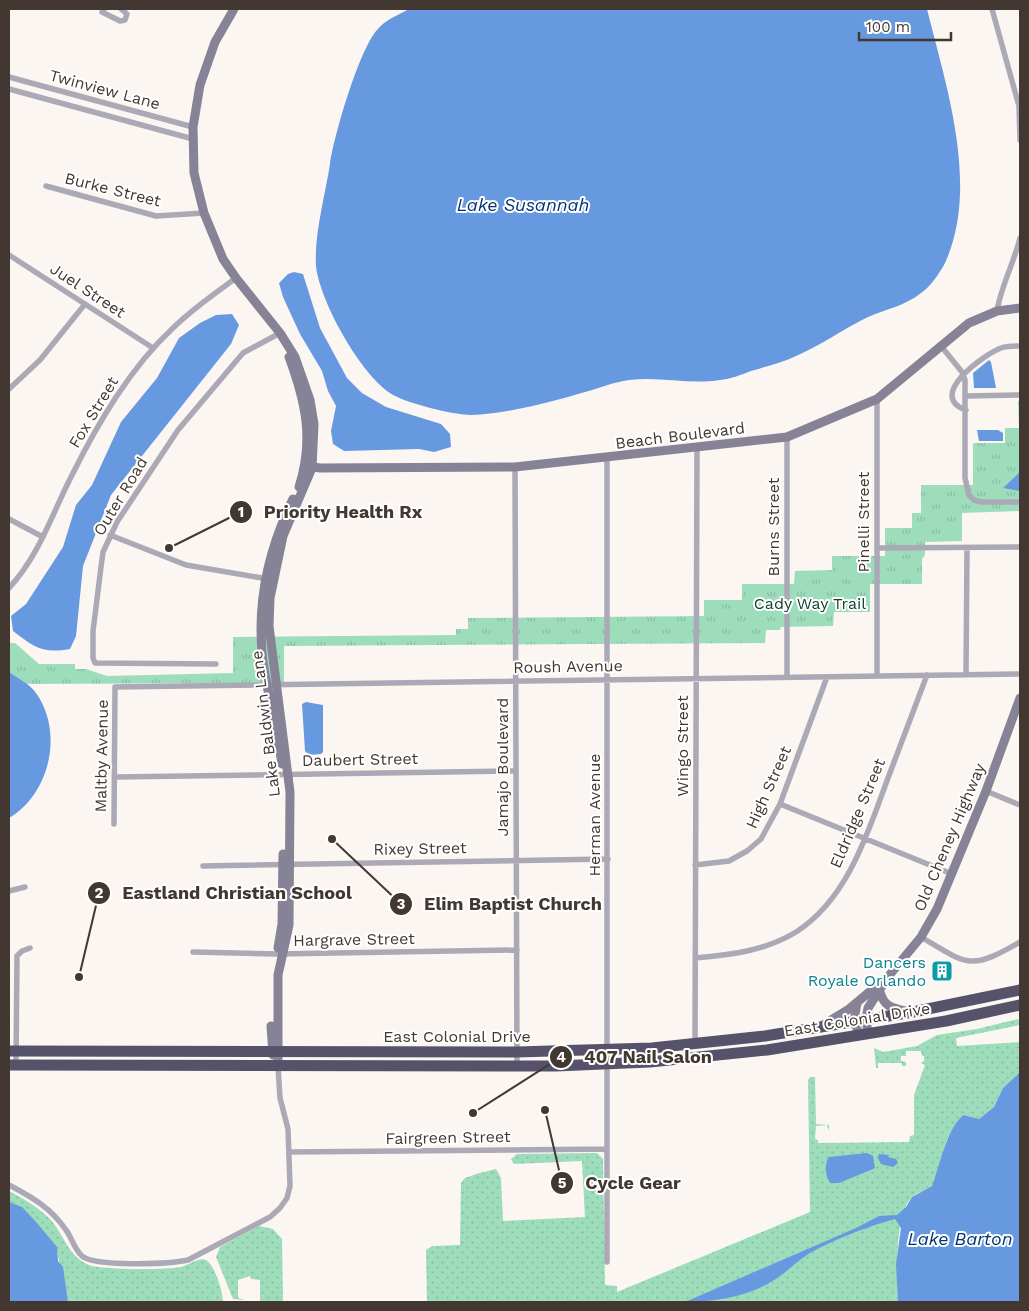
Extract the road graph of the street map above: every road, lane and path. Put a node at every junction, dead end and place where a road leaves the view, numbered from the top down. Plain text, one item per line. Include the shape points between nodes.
1 (104, 9) edge
2 (121, 9) edge
3 (234, 9) edge
4 (992, 9) edge
5 (9, 76) edge
6 (9, 89) edge
7 (193, 127) junction
8 (193, 139) junction
9 (1020, 140) edge
10 (46, 186) dead end
11 (204, 213) junction
12 (1020, 238) edge
13 (9, 255) edge
14 (236, 278) junction
15 (85, 304) junction
16 (1020, 308) edge
17 (997, 311) junction
18 (280, 333) junction
19 (942, 346) junction
20 (1020, 346) edge
21 (153, 348) junction
22 (964, 375) junction
23 (9, 389) edge
24 (1020, 395) edge
25 (966, 396) junction
26 (877, 399) junction
27 (966, 410) junction
28 (787, 437) junction
29 (696, 448) junction
30 (607, 459) junction
31 (309, 467) junction
32 (516, 467) junction
33 (1020, 502) edge
34 (9, 519) edge
35 (110, 535) junction
36 (43, 537) junction
37 (1020, 547) edge
38 (877, 548) junction
39 (967, 548) junction
40 (269, 579) junction
41 (9, 588) edge
42 (216, 664) dead end
43 (966, 674) junction
44 (1020, 674) edge
45 (927, 675) junction
46 (877, 676) junction
47 (787, 677) junction
48 (827, 677) junction
49 (696, 678) junction
50 (516, 680) junction
51 (607, 680) junction
52 (271, 684) junction
53 (115, 687) joint
54 (1020, 698) edge
55 (516, 770) junction
56 (286, 775) junction
57 (115, 777) junction
58 (986, 791) junction
59 (780, 804) junction
60 (1020, 805) edge
61 (114, 824) dead end
62 (864, 840) junction
63 (608, 859) junction
64 (516, 860) junction
65 (694, 864) junction
66 (286, 865) junction
67 (203, 866) dead end
68 (952, 874) junction
69 (25, 887) dead end
70 (9, 891) edge
71 (921, 937) junction
72 (1020, 942) edge
73 (30, 948) dead end
74 (517, 950) junction
75 (193, 952) dead end
76 (280, 954) junction
77 (695, 958) junction
78 (887, 978) junction
79 (1020, 990) edge
80 (880, 992) junction
81 (857, 1003) junction
82 (1020, 1005) edge
83 (913, 1012) junction
84 (861, 1020) junction
85 (820, 1027) junction
86 (863, 1035) junction
87 (695, 1045) junction
88 (13, 1051) edge
89 (140, 1051) junction
90 (274, 1051) junction
91 (608, 1051) junction
92 (393, 1052) junction
93 (517, 1052) junction
94 (11, 1063) edge
95 (115, 1065) junction
96 (607, 1065) junction
97 (278, 1066) junction
98 (394, 1066) junction
99 (517, 1066) junction
100 (607, 1149) junction
101 (289, 1152) junction
102 (9, 1185) edge
103 (607, 1262) dead end

1 - 2 street via 102,12 120,21 125,20 127,14
3 - 7 street, Lake Baldwin Lane via 206,63
4 - 9 street via 1019,106
5 - 7 street, Twinview Lane
6 - 8 street, Twinview Lane
7 - 8 street, Lake Baldwin Lane
8 - 11 street, Lake Baldwin Lane via 194,173
10 - 11 street, Burke Street via 156,216
11 - 14 street, Lake Baldwin Lane via 223,259
12 - 17 street
13 - 15 street, Juel Street
14 - 18 street, Lake Baldwin Lane
14 - 21 street, Fox Street via 195,308
15 - 21 street, Juel Street
15 - 23 street via 40,360
16 - 17 street, Beach Boulevard
17 - 19 street, Beach Boulevard via 969,323
18 - 31 street, Lake Baldwin Lane via 304,404
18 - 35 street, Outer Road via 250,347 229,369 168,445
19 - 22 street
19 - 26 street, Beach Boulevard
20 - 22 street via 1000,348 976,362
21 - 36 street, Fox Street via 127,382 82,456
22 - 25 street
22 - 27 street via 955,384 953,398 958,407
24 - 25 street
25 - 27 street
26 - 28 street, Beach Boulevard
26 - 38 street, Pinelli Street
27 - 33 street via 969,495 981,502
28 - 29 street, Beach Boulevard
28 - 47 street, Burns Street
29 - 30 street, Beach Boulevard
29 - 49 street, Wingo Street
30 - 32 street, Beach Boulevard
30 - 51 street, Herman Avenue
31 - 32 street, Beach Boulevard
31 - 40 street, Lake Baldwin Lane via 277,534
32 - 50 street, Jamajo Boulevard
34 - 36 street
35 - 40 street via 186,566
35 - 42 street, Outer Road via 103,552 93,631 93,661 101,665
36 - 41 street, Fox Street via 23,573
37 - 39 street
38 - 39 street
38 - 46 street, Pinelli Street
39 - 43 street
40 - 52 street, Lake Baldwin Lane via 261,624
43 - 44 street, Roush Avenue
43 - 45 street, Roush Avenue
45 - 46 street, Roush Avenue
45 - 62 street, Eldridge Street
46 - 48 street, Roush Avenue
47 - 48 street, Roush Avenue
47 - 49 street, Roush Avenue
48 - 59 street, High Street
49 - 51 street, Roush Avenue
49 - 65 street, Wingo Street
50 - 51 street, Roush Avenue
50 - 52 street, Roush Avenue
50 - 55 street, Jamajo Boulevard
51 - 63 street, Herman Avenue
52 - 53 street, Roush Avenue
52 - 56 street, Lake Baldwin Lane
53 - 57 street, Maltby Avenue
54 - 58 street, Old Cheney Highway
55 - 56 street, Daubert Street
55 - 64 street, Jamajo Boulevard
56 - 57 street, Daubert Street
56 - 66 street, Lake Baldwin Lane
57 - 61 street, Maltby Avenue
58 - 60 street
58 - 68 street, Old Cheney Highway
59 - 62 street
59 - 65 street, High Street via 761,839 746,851 730,861
62 - 68 street
62 - 77 street, Eldridge Street via 841,886 820,912 797,932 765,947 735,955
63 - 64 street, Rixey Street
63 - 91 street, Herman Avenue
64 - 66 street, Rixey Street
64 - 74 street, Jamajo Boulevard
65 - 77 street, Wingo Street
66 - 67 street, Rixey Street
66 - 76 street, Lake Baldwin Lane via 289,925
68 - 71 street, Old Cheney Highway via 938,909
69 - 70 street
71 - 72 street via 961,961 971,963 996,956
71 - 78 street, Old Cheney Highway
73 - 88 street via 17,956
74 - 76 street, Hargrave Street
74 - 93 street, Jamajo Boulevard
75 - 76 street, Hargrave Street
76 - 90 street, Lake Baldwin Lane
77 - 87 street, Wingo Street
78 - 80 street, Old Cheney Highway
78 - 81 street, Old Cheney Highway
79 - 83 highway, East Colonial Drive
80 - 83 street via 882,1000 890,1008
80 - 84 street, Old Cheney Highway
81 - 84 street
81 - 85 street, Old Cheney Highway
82 - 86 highway, East Colonial Drive
83 - 84 highway, East Colonial Drive
84 - 85 highway, East Colonial Drive
84 - 86 street
85 - 87 highway, East Colonial Drive
86 - 96 highway, East Colonial Drive via 729,1055
87 - 91 highway, East Colonial Drive
88 - 89 highway, East Colonial Drive
88 - 94 street
89 - 90 highway, East Colonial Drive
89 - 95 highway via 131,1059
90 - 92 highway, East Colonial Drive
90 - 97 street, Lake Baldwin Lane
91 - 93 highway, East Colonial Drive
91 - 96 street, Herman Avenue
92 - 93 highway, East Colonial Drive
92 - 98 street
93 - 99 street, Jamajo Boulevard
94 - 95 highway, East Colonial Drive
95 - 97 highway, East Colonial Drive
96 - 99 highway, East Colonial Drive
96 - 100 street, Herman Avenue
97 - 98 highway, East Colonial Drive
97 - 101 street
98 - 99 highway, East Colonial Drive
100 - 101 street, Fairgreen Street
100 - 103 street, Herman Avenue
101 - 102 street via 290,1186 280,1208 270,1217 188,1260 174,1264 95,1262 83,1257 58,1219 43,1204

